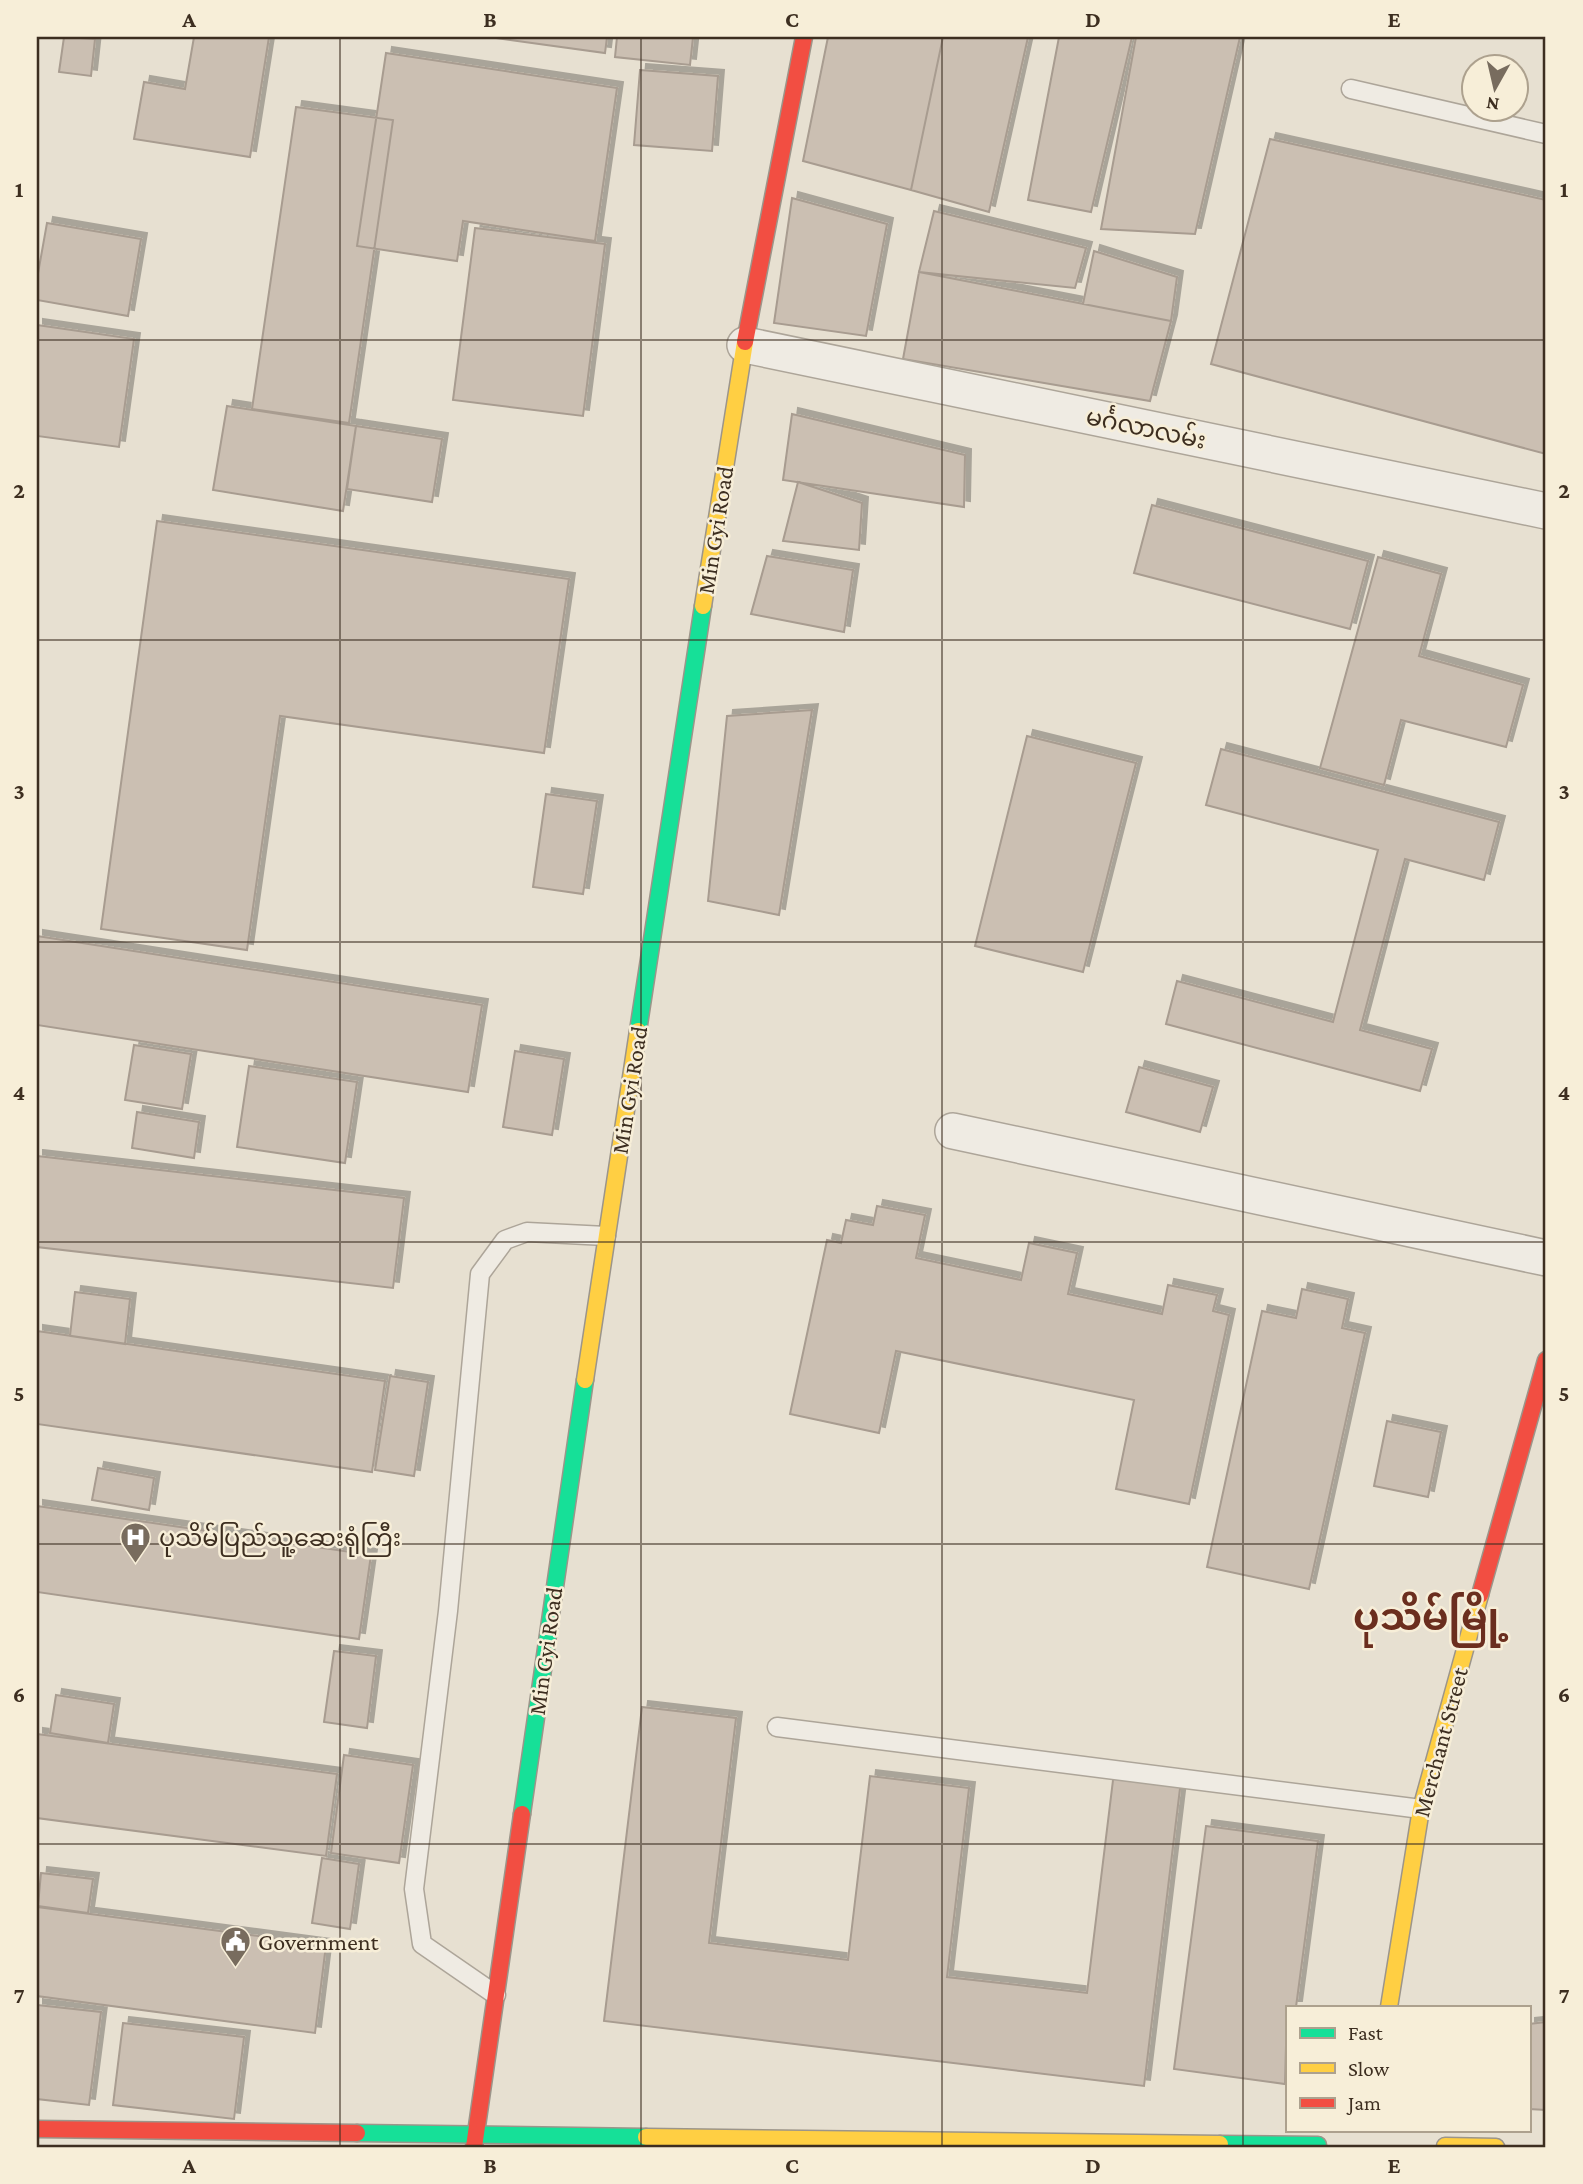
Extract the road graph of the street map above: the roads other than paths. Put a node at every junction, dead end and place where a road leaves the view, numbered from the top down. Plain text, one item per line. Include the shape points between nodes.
1 (804, 37) edge
2 (1351, 89) dead end
3 (1546, 134) edge
4 (745, 345) junction
5 (1546, 511) edge
6 (953, 1131) dead end
7 (606, 1236) junction
8 (1546, 1258) edge
9 (1546, 1360) edge
10 (776, 1727) dead end
11 (1420, 1809) junction
12 (496, 1995) junction
13 (1389, 2006) edge
14 (37, 2129) edge
15 (1333, 2132) edge
16 (1432, 2132) edge
17 (475, 2142) edge
18 (1318, 2146) edge
19 (1446, 2147) edge
20 (1496, 2147) edge

1 - 4 main road, Min Gyi Road
2 - 3 lane
4 - 5 street, မင်္ဂလာလမ်း
4 - 7 main road, Min Gyi Road
6 - 8 street
7 - 12 main road, Min Gyi Road
7 - 12 lane via 527,1232 505,1240 480,1274 448,1611 414,1889 422,1944
9 - 11 main road, Merchant Street
10 - 11 lane
11 - 13 main road, Merchant Street
12 - 17 main road, Min Gyi Road
14 - 17 main road
15 - 18 main road
16 - 19 main road
17 - 18 main road
19 - 20 main road

